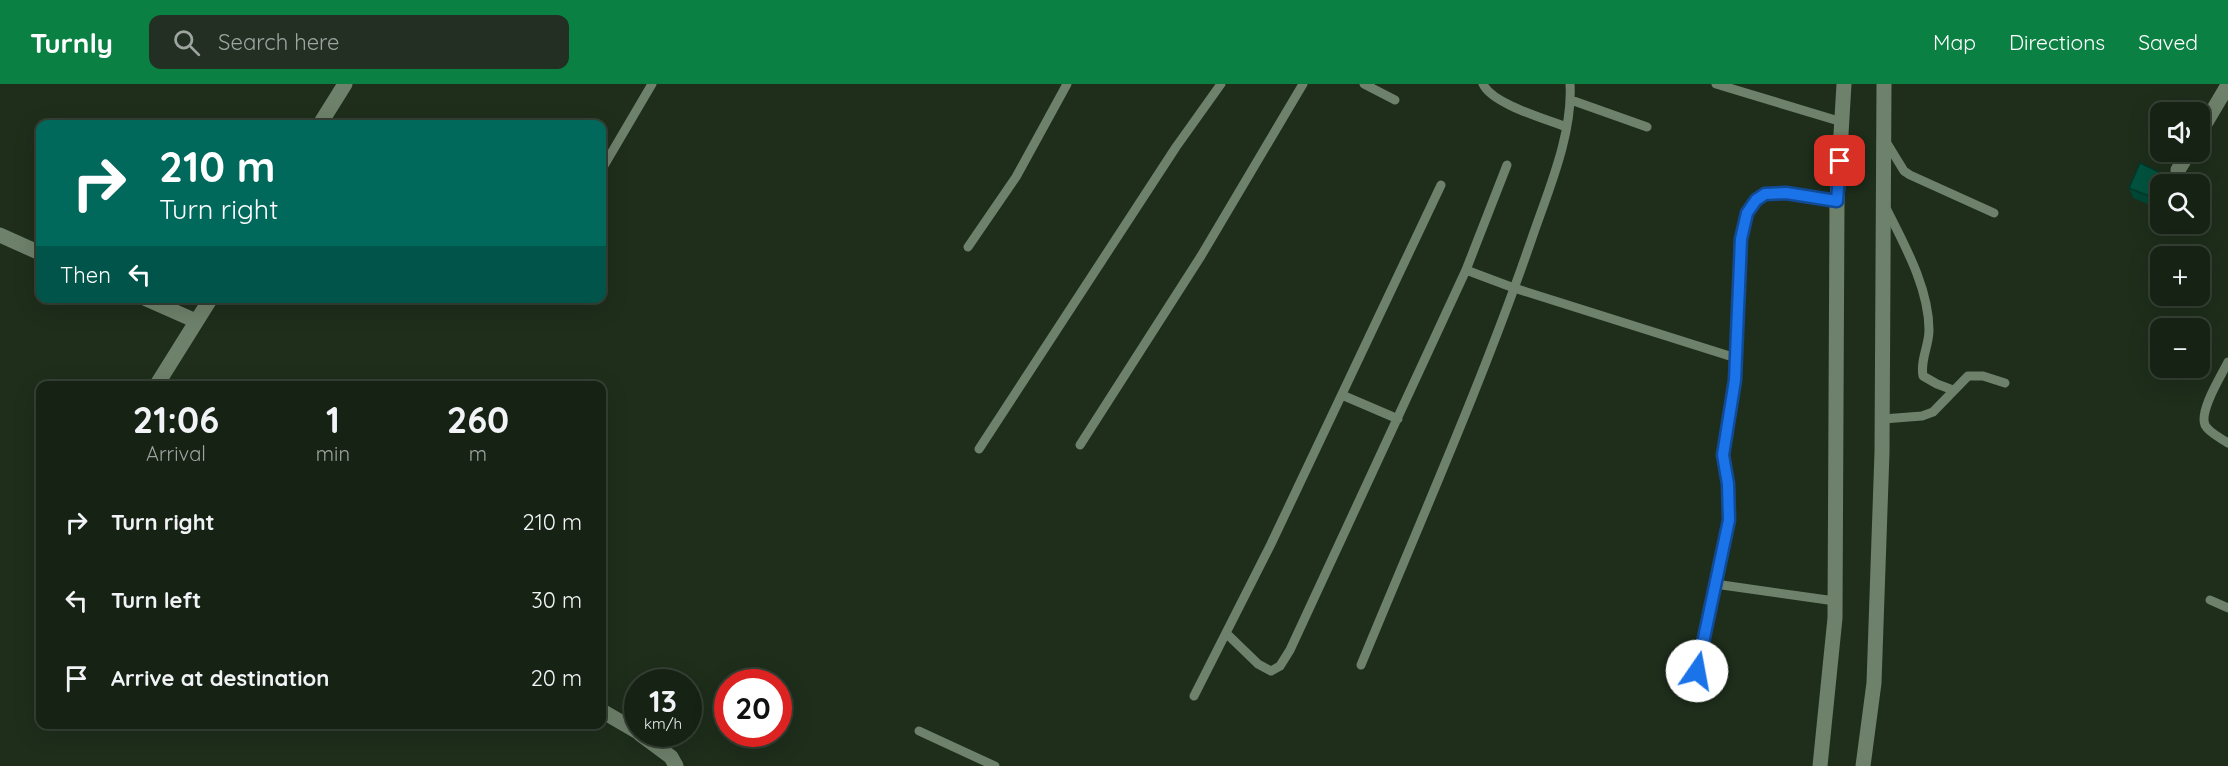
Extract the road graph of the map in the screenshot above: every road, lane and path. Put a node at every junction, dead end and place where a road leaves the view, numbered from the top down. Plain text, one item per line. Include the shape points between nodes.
1 (345, 84) edge
2 (652, 84) edge
3 (1066, 84) edge
4 (1221, 84) edge
5 (1303, 84) edge
6 (1364, 84) edge
7 (1483, 84) edge
8 (1570, 84) edge
9 (1716, 84) edge
10 (1844, 84) edge
11 (1884, 84) edge
12 (2228, 85) edge
13 (1395, 100) dead end
14 (1571, 100) junction
15 (2210, 115) edge
16 (322, 120) edge
17 (1842, 122) junction
18 (1566, 127) junction
19 (1647, 127) dead end
20 (1884, 138) junction
21 (606, 162) edge
22 (2183, 162) edge
23 (1507, 165) dead end
24 (2178, 170) dead end
25 (1441, 185) dead end
26 (1837, 201) junction
27 (1884, 203) junction
28 (1994, 213) dead end
29 (0, 235) edge
30 (968, 247) dead end
31 (36, 250) edge
32 (1466, 270) junction
33 (1515, 288) junction
34 (155, 303) edge
35 (208, 303) edge
36 (196, 321) junction
37 (1736, 358) junction
38 (2228, 362) edge
39 (159, 381) edge
40 (2005, 383) dead end
41 (1953, 390) junction
42 (1342, 395) junction
43 (1398, 419) junction
44 (1883, 419) junction
45 (2228, 443) edge
46 (1080, 444) dead end
47 (979, 449) dead end
48 (1715, 584) junction
49 (2210, 600) dead end
50 (1835, 601) junction
51 (2228, 608) edge
52 (1226, 633) junction
53 (1361, 666) dead end
54 (1697, 671) dead end
55 (1194, 696) dead end
56 (606, 713) edge
57 (624, 724) edge
58 (919, 731) dead end
59 (657, 747) edge
60 (676, 766) edge
61 (995, 766) edge
62 (1820, 766) edge
63 (1863, 766) edge

1 - 16 street
2 - 21 lane
3 - 30 lane via 1016,177
4 - 47 lane
5 - 46 lane via 1201,256
6 - 13 lane
7 - 18 lane via 1504,102
8 - 14 lane
9 - 17 lane
10 - 17 street
11 - 20 street
12 - 15 street
14 - 18 lane
14 - 19 lane
17 - 26 street
18 - 33 lane
20 - 27 street
20 - 28 lane via 1910,175
22 - 24 street
23 - 32 lane
25 - 42 lane
26 - 37 lane via 1786,193 1765,194 1747,213 1741,239
26 - 50 street
27 - 41 lane via 1922,292 1929,330 1923,376
27 - 44 street
29 - 31 street
32 - 33 lane
32 - 43 lane
33 - 37 lane
33 - 53 lane
34 - 36 street
35 - 36 street
36 - 39 street
37 - 48 lane via 1723,455 1729,520
38 - 45 lane via 2204,416 2209,429
40 - 41 lane via 1971,376
41 - 44 lane via 1933,412
42 - 43 lane
42 - 52 lane
43 - 52 lane via 1280,666 1271,671 1265,669
44 - 63 street via 1874,683
48 - 50 lane
48 - 54 lane
49 - 51 lane
50 - 62 street
52 - 55 lane
56 - 57 street
58 - 61 lane
59 - 60 street

